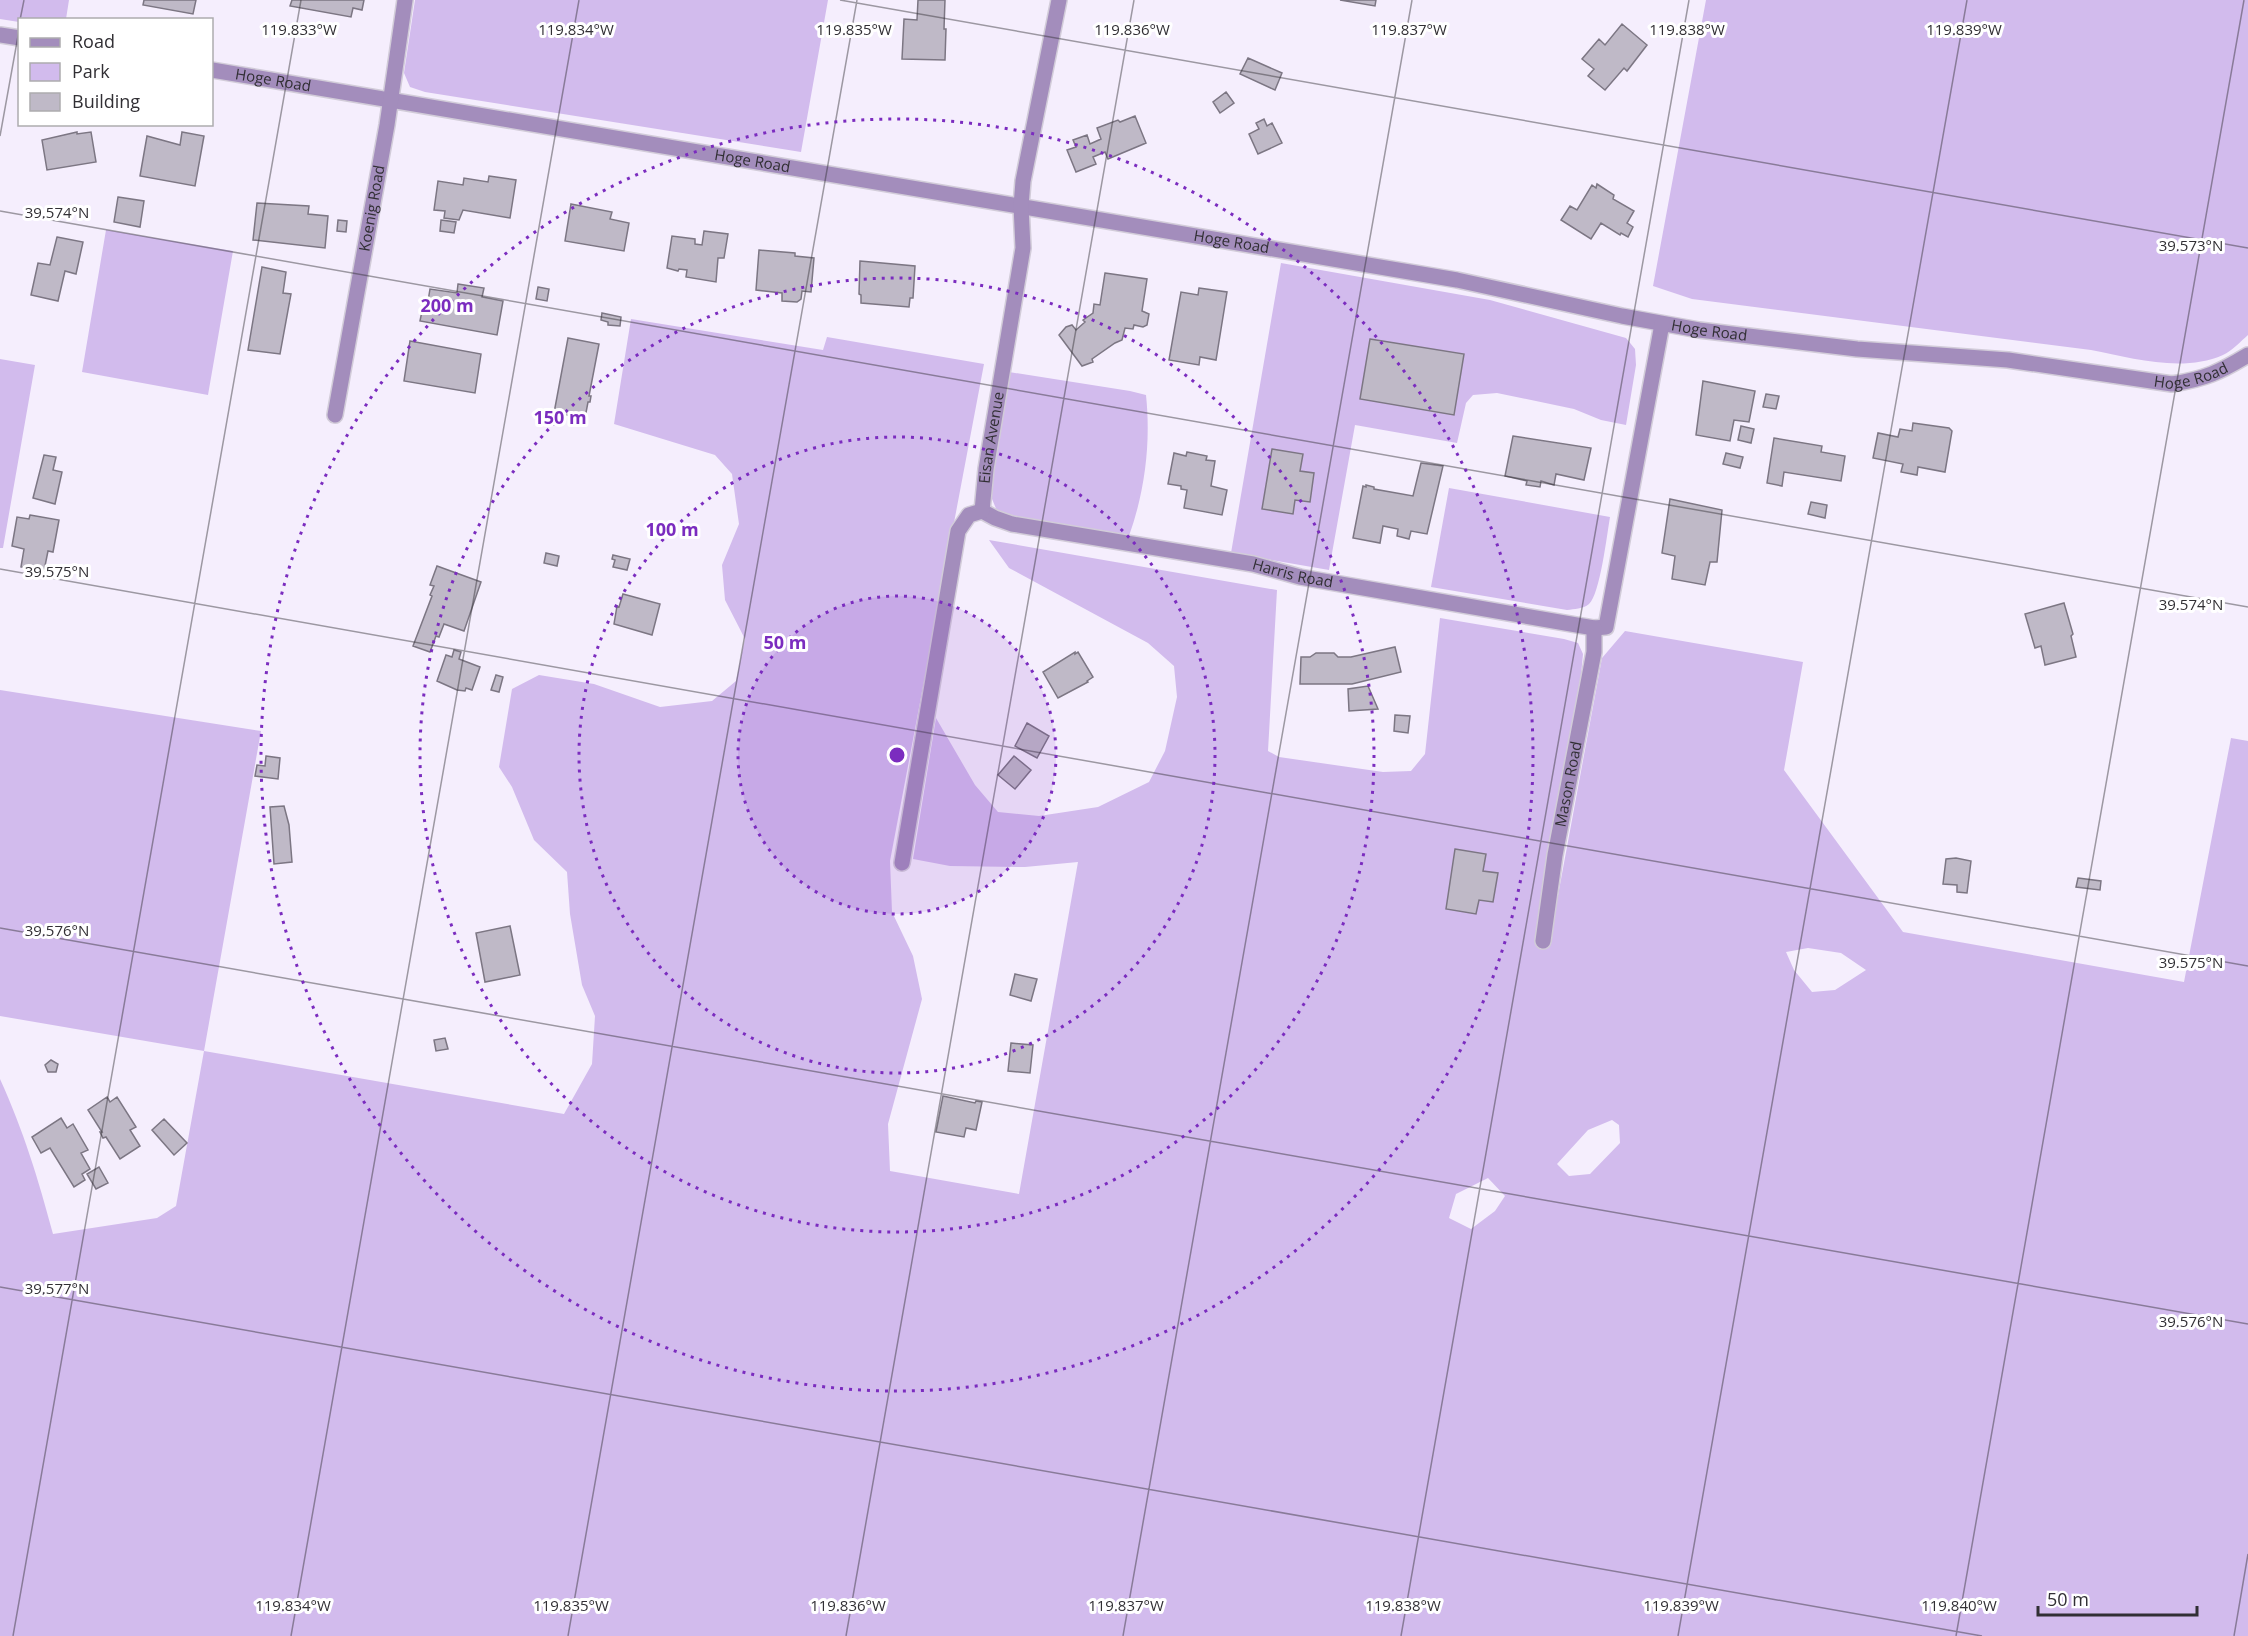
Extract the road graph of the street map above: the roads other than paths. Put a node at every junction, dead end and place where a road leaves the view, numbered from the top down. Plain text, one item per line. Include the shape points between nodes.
1 (405, 0) edge
2 (1059, 0) edge
3 (0, 35) edge
4 (18, 38) edge
5 (213, 70) edge
6 (391, 99) junction
7 (1021, 206) junction
8 (1662, 324) junction
9 (2248, 355) edge
10 (335, 415) dead end
11 (982, 511) junction
12 (1600, 627) junction
13 (902, 863) dead end
14 (1543, 941) dead end

1 - 6 street, Koenig Road
2 - 7 street, Eisan Avenue
3 - 4 street
5 - 6 street, Hoge Road
6 - 7 street, Hoge Road
6 - 10 street, Koenig Road
7 - 8 street, Hoge Road via 1457,280
7 - 11 street, Eisan Avenue via 1023,248
8 - 9 street, Hoge Road via 1846,348 2019,362 2172,384 2220,372
8 - 12 street, Mason Road
11 - 12 street, Harris Road via 1012,524 1253,564 1300,578
11 - 13 street via 969,515 958,531
12 - 14 street, Mason Road via 1555,855

